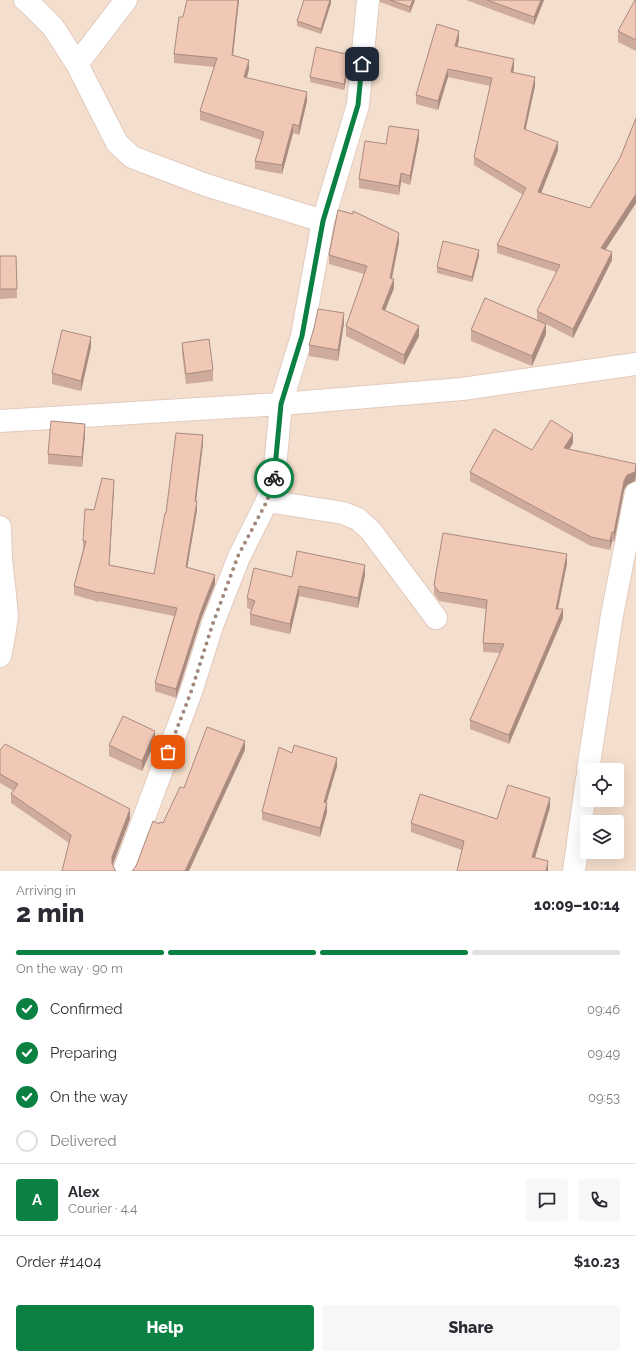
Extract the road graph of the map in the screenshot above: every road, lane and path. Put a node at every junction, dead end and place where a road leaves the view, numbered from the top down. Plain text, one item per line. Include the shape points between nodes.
1 (25, 0) edge
2 (126, 0) edge
3 (368, 0) edge
4 (77, 64) junction
5 (323, 221) junction
6 (636, 364) edge
7 (281, 404) junction
8 (0, 421) edge
9 (636, 493) edge
10 (267, 501) junction
11 (0, 527) edge
12 (436, 618) dead end
13 (0, 656) edge
14 (589, 763) edge
15 (583, 807) edge
16 (124, 871) edge
17 (574, 871) edge

1 - 4 street via 53,28
2 - 4 street
3 - 5 street via 358,105
4 - 5 street via 118,142 132,156 206,185
5 - 7 street via 302,336
6 - 7 street via 462,389
7 - 8 street
7 - 10 street via 274,478
9 - 14 street via 612,615
10 - 12 street via 342,513 358,519 371,531
10 - 16 street via 238,556 191,692
11 - 13 street via 6,616
15 - 17 street

